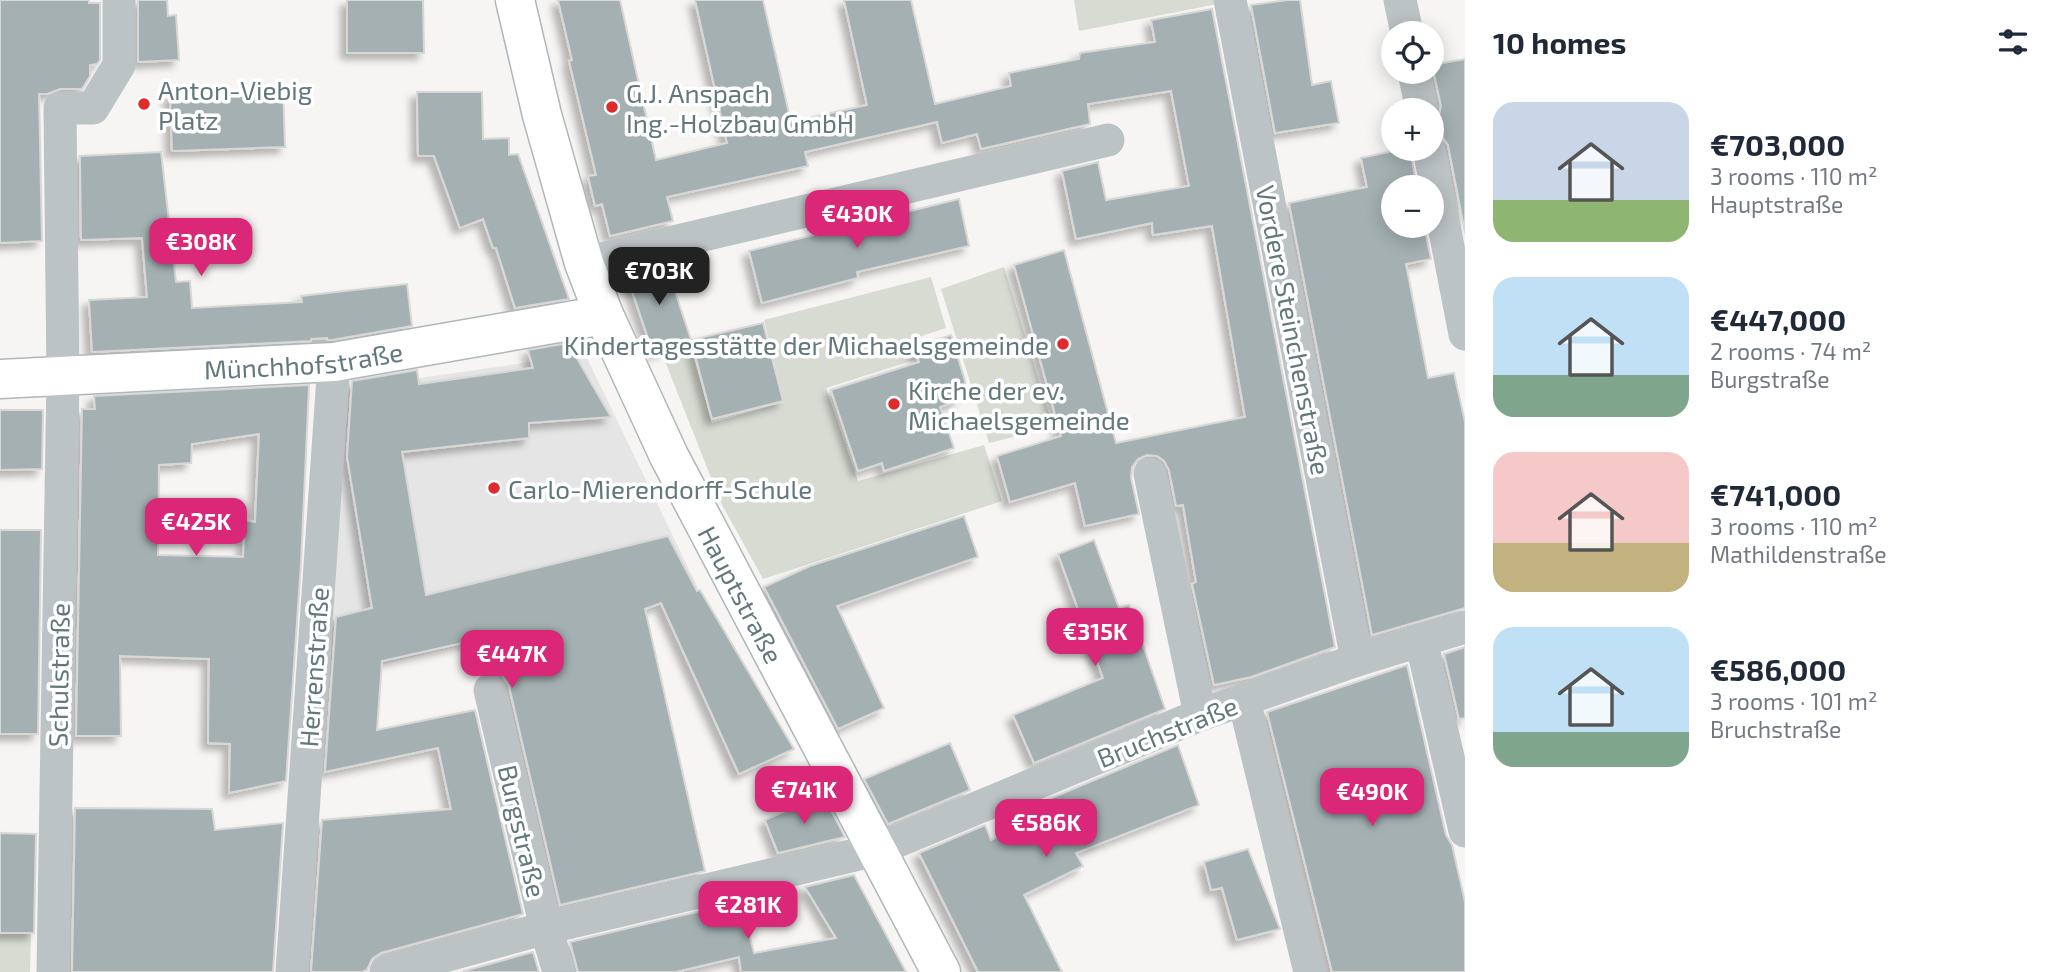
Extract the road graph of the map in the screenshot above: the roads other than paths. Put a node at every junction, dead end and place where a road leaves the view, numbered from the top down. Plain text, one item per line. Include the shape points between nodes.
1 (119, 0) edge
2 (515, 0) edge
3 (1230, 0) edge
4 (1400, 0) edge
5 (1404, 21) edge
6 (1108, 139) dead end
7 (1431, 161) edge
8 (584, 263) junction
9 (604, 315) junction
10 (1465, 334) edge
11 (334, 362) junction
12 (63, 377) junction
13 (0, 379) edge
14 (1150, 474) dead end
15 (1465, 627) edge
16 (1421, 640) junction
17 (1357, 660) junction
18 (490, 690) dead end
19 (1244, 700) junction
20 (1200, 715) junction
21 (1465, 831) edge
22 (876, 850) junction
23 (546, 928) junction
24 (53, 972) edge
25 (292, 972) edge
26 (386, 972) edge
27 (559, 972) edge
28 (940, 972) edge
29 (1310, 972) edge

1 - 12 street, Schulstraße via 119,65 93,108 60,108
2 - 8 street, Hauptstraße
3 - 17 street, Vordere Steinchenstraße
4 - 5 street
6 - 8 street
7 - 10 street
8 - 9 street, Hauptstraße
9 - 11 street, Münchhofstraße
9 - 22 street, Hauptstraße via 669,456
11 - 12 street, Münchhofstraße
11 - 25 street, Herrenstraße
12 - 13 street, Münchhofstraße
12 - 24 street, Schulstraße
14 - 20 street
15 - 16 street, Bruchstraße
16 - 17 street, Bruchstraße
16 - 21 street
17 - 19 street, Bruchstraße
18 - 23 street, Burgstraße
19 - 20 street, Bruchstraße
19 - 29 street
20 - 22 street, Bruchstraße
22 - 23 street, Bruchstraße
22 - 28 street, Hauptstraße
23 - 26 street, Bruchstraße
23 - 27 street, Burgstraße

